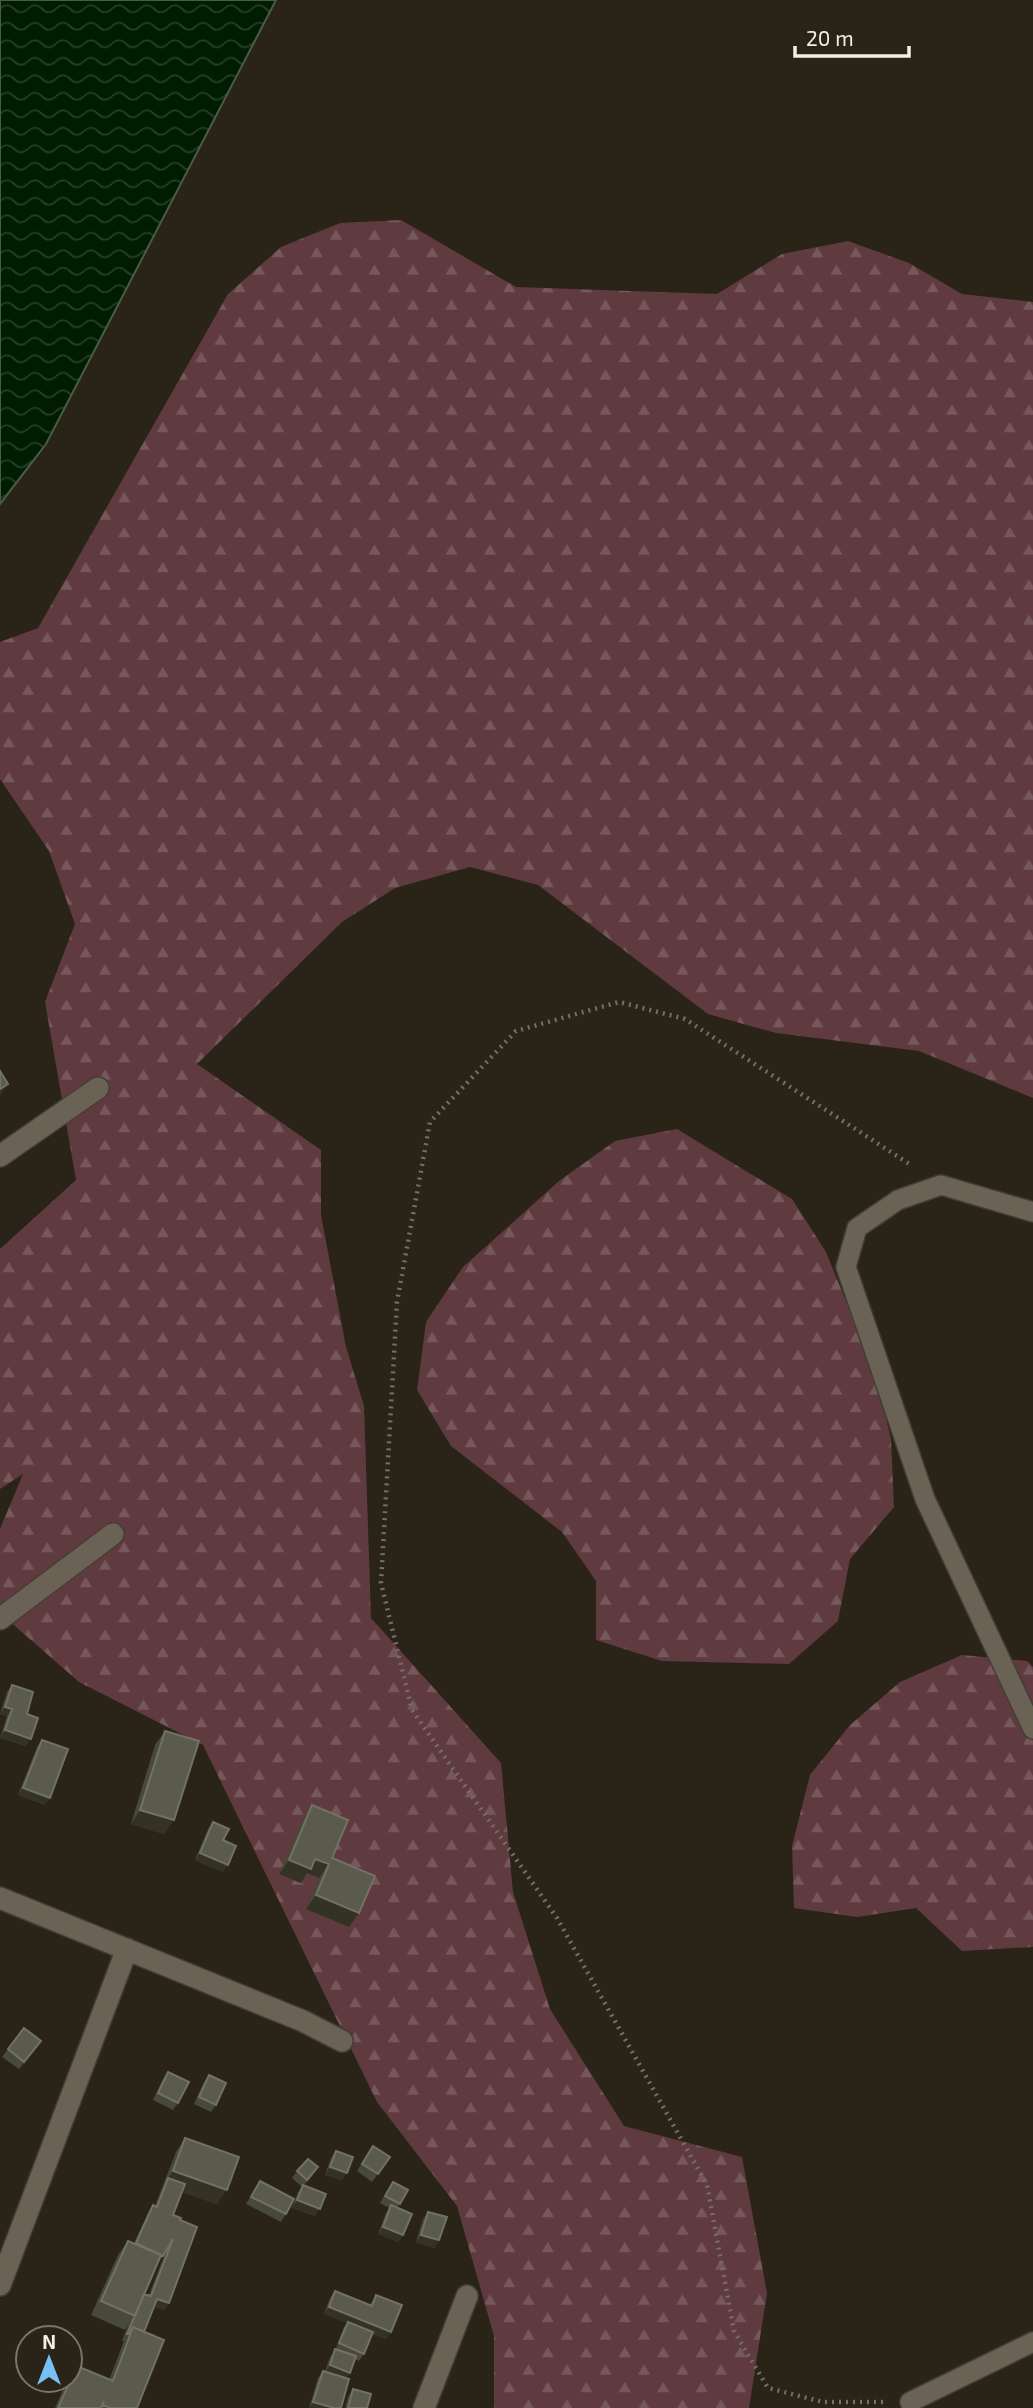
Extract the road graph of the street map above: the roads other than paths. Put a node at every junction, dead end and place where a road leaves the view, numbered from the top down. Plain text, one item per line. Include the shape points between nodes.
1 (98, 1088) dead end
2 (0, 1156) edge
3 (1033, 1212) edge
4 (113, 1534) dead end
5 (0, 1619) edge
6 (1033, 1729) edge
7 (0, 1898) edge
8 (127, 1949) junction
9 (342, 2041) dead end
10 (0, 2285) edge
11 (467, 2296) dead end
12 (1033, 2342) edge
13 (911, 2402) road end
14 (424, 2408) edge

1 - 2 street
3 - 6 lane via 941,1185 898,1200 857,1227 846,1268 925,1499
4 - 5 street
7 - 8 street
8 - 9 street
8 - 10 street
11 - 14 street
12 - 13 lane

